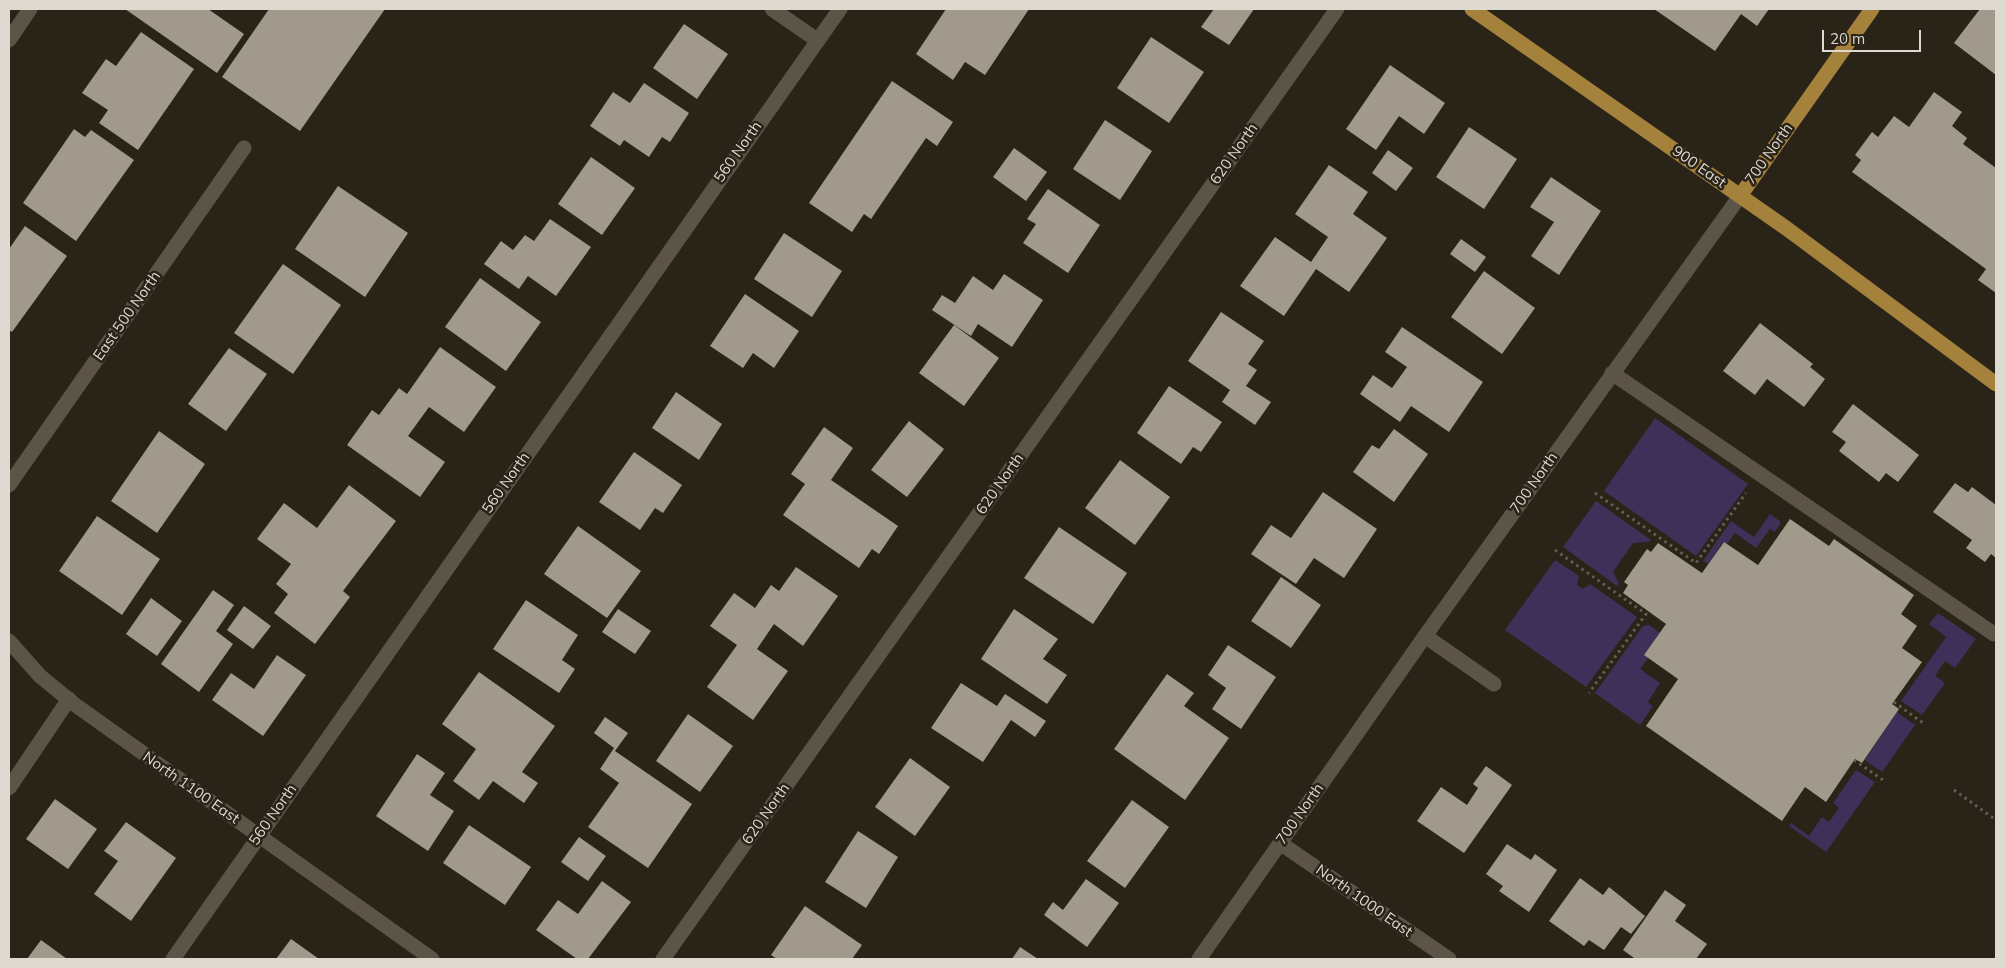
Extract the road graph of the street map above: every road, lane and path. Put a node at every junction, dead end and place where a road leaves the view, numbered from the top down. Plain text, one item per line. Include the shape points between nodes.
1 (30, 9) edge
2 (772, 9) edge
3 (840, 9) edge
4 (1337, 9) edge
5 (1472, 9) edge
6 (1872, 9) edge
7 (9, 40) edge
8 (816, 40) junction
9 (244, 148) dead end
10 (1740, 196) junction
11 (1612, 373) junction
12 (1996, 384) edge
13 (9, 485) edge
14 (1595, 493) dead end
15 (1753, 497) dead end
16 (1555, 550) dead end
17 (1994, 634) dead end
18 (1425, 636) junction
19 (9, 641) edge
20 (1494, 684) dead end
21 (1589, 693) dead end
22 (69, 699) junction
23 (1894, 702) dead end
24 (1923, 722) dead end
25 (1854, 760) dead end
26 (1883, 780) dead end
27 (9, 788) edge
28 (1954, 790) dead end
29 (1996, 820) edge
30 (258, 835) junction
31 (1280, 843) junction
32 (173, 959) edge
33 (432, 959) edge
34 (663, 959) edge
35 (1199, 959) edge
36 (1449, 959) edge

1 - 7 street
2 - 8 street
3 - 8 street, 560 North
4 - 34 street, 620 North
5 - 10 main road, 900 East
6 - 10 main road, 700 North
8 - 30 street, 560 North
9 - 13 street, East 500 North
10 - 11 street, 700 North
10 - 12 main road, 900 East
11 - 17 street
11 - 18 street, 700 North
14 - 15 path via 1696,563 1746,493
16 - 21 path via 1646,614
18 - 20 street
18 - 31 street, 700 North
19 - 22 street, North 1100 East via 40,676
22 - 27 street
22 - 30 street, North 1100 East
23 - 24 path
25 - 26 path
28 - 29 path
30 - 32 street, 560 North
30 - 33 street, North 1100 East
31 - 35 street, 700 North
31 - 36 street, North 1000 East

